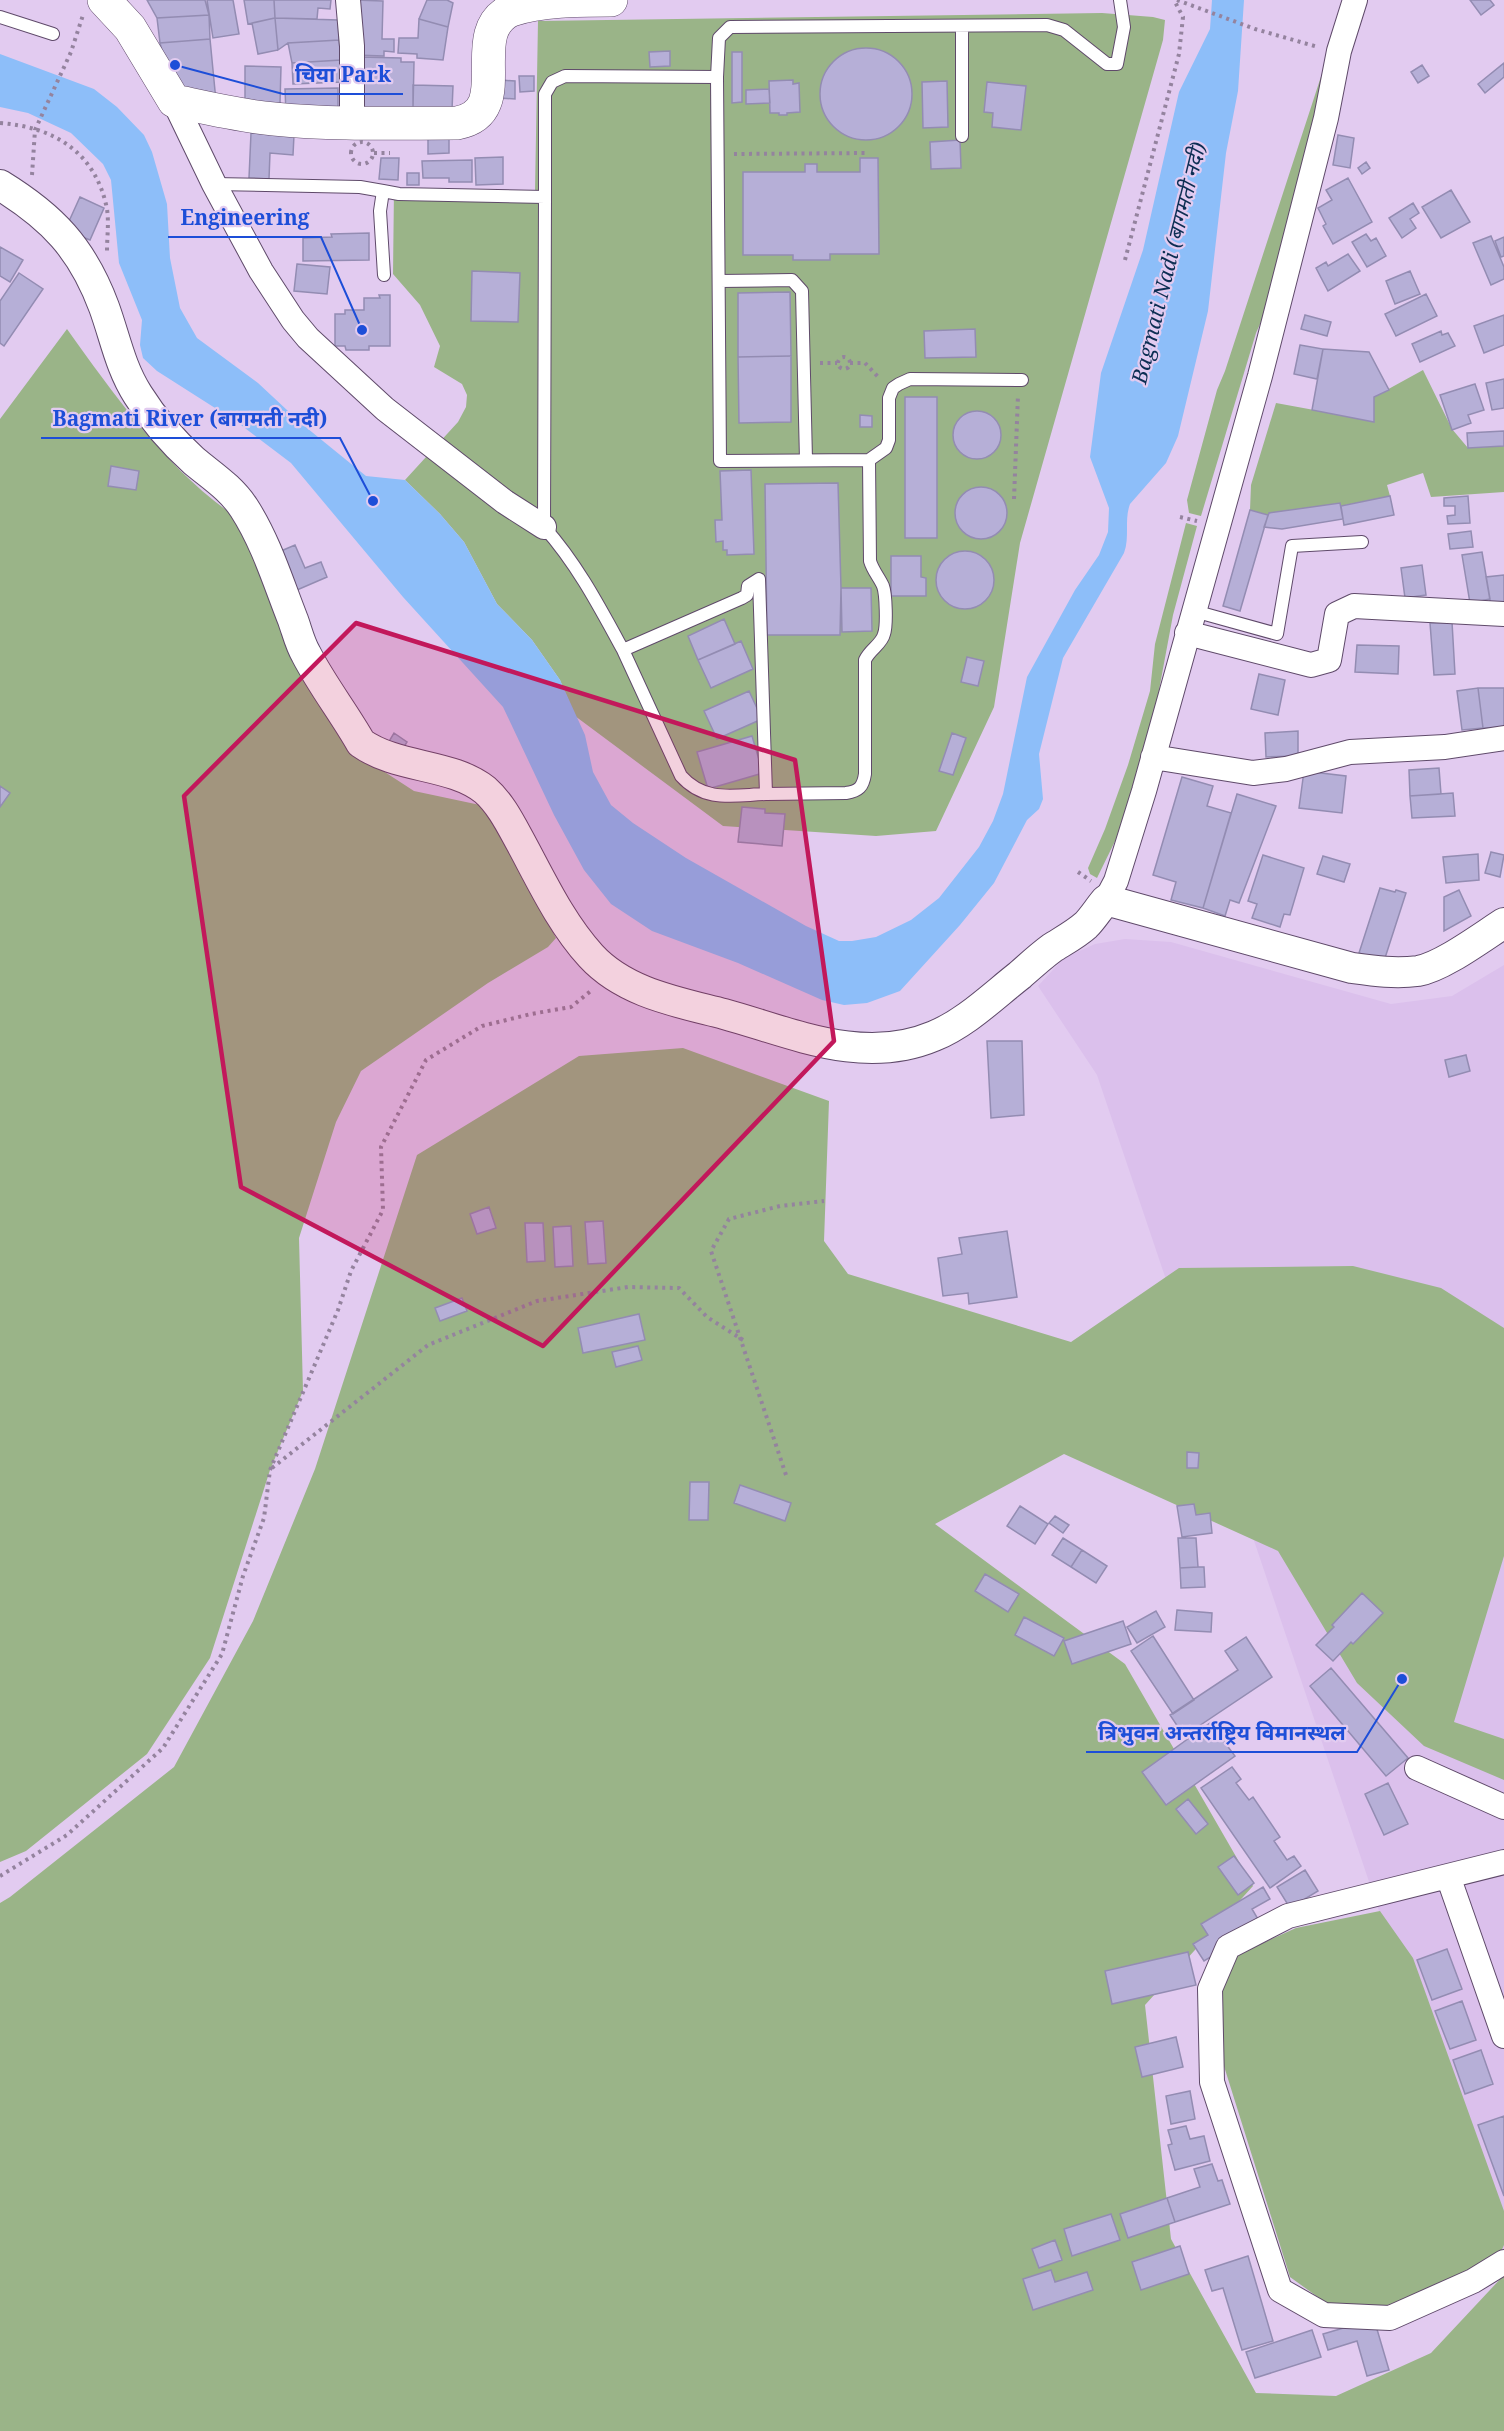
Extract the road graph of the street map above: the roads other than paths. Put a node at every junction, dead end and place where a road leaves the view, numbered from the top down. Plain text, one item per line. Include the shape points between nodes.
1 (348, 0) edge
2 (611, 0) edge
3 (1120, 0) edge
4 (1355, 0) edge
5 (94, 5) edge
6 (0, 17) edge
7 (962, 26) junction
8 (53, 34) dead end
9 (717, 77) junction
10 (174, 101) junction
11 (352, 123) junction
12 (962, 136) dead end
13 (214, 184) junction
14 (0, 185) edge
15 (383, 191) junction
16 (545, 197) junction
17 (384, 275) dead end
18 (719, 281) junction
19 (1020, 380) road end
20 (806, 460) junction
21 (869, 460) junction
22 (544, 527) junction
23 (1362, 542) dead end
24 (1504, 614) edge
25 (1190, 622) junction
26 (623, 650) junction
27 (1504, 738) edge
28 (1153, 757) junction
29 (766, 794) junction
30 (1106, 900) junction
31 (1504, 924) edge
32 (1418, 1768) dead end
33 (1504, 1807) edge
34 (1504, 1862) edge
35 (1448, 1876) junction
36 (1504, 2036) edge
37 (1504, 2262) edge

1 - 11 street
2 - 11 main road via 544,1 500,16 490,36 486,101 469,121
3 - 7 lane via 1124,27 1117,64 1107,64 1064,30 1047,25
4 - 25 street via 1339,51 1275,321
5 - 10 main road via 130,28
6 - 8 lane
7 - 9 lane via 730,27 719,38
7 - 12 lane
9 - 16 lane via 565,76 552,82 545,94
9 - 18 lane
10 - 11 main road via 258,117
10 - 13 street
13 - 15 lane via 360,187
13 - 22 street via 261,271 308,338 385,410
14 - 30 street via 30,203 59,229 94,283 122,365 138,396 165,431 234,494 244,508 262,542 306,654 361,743 392,759 464,778 484,789 509,821 567,928 612,975 672,1001 803,1039 854,1048 893,1048 935,1036 975,1011 1087,924
15 - 16 lane
15 - 17 lane via 380,211
16 - 22 lane
18 - 20 lane via 792,280 802,291
18 - 20 lane via 720,461
19 - 21 lane via 910,379 893,388 889,398 889,440 886,448
20 - 21 lane
21 - 29 lane via 870,561 884,590 884,634 865,660 863,785 846,793
22 - 26 lane via 586,581
23 - 25 lane via 1292,546 1277,634
24 - 25 street via 1354,606 1336,614 1329,660 1311,665
25 - 28 street
26 - 29 lane via 681,776 690,786 712,796
26 - 29 lane via 742,598 747,595 748,586 759,579
27 - 28 street via 1446,747 1350,752 1286,769 1253,773
28 - 30 street via 1116,881
30 - 31 street via 1352,968 1392,973 1420,970
32 - 33 street
34 - 35 street
35 - 36 street
35 - 37 street via 1288,1916 1228,1947 1210,1989 1212,2082 1280,2290 1324,2315 1390,2318 1473,2281

